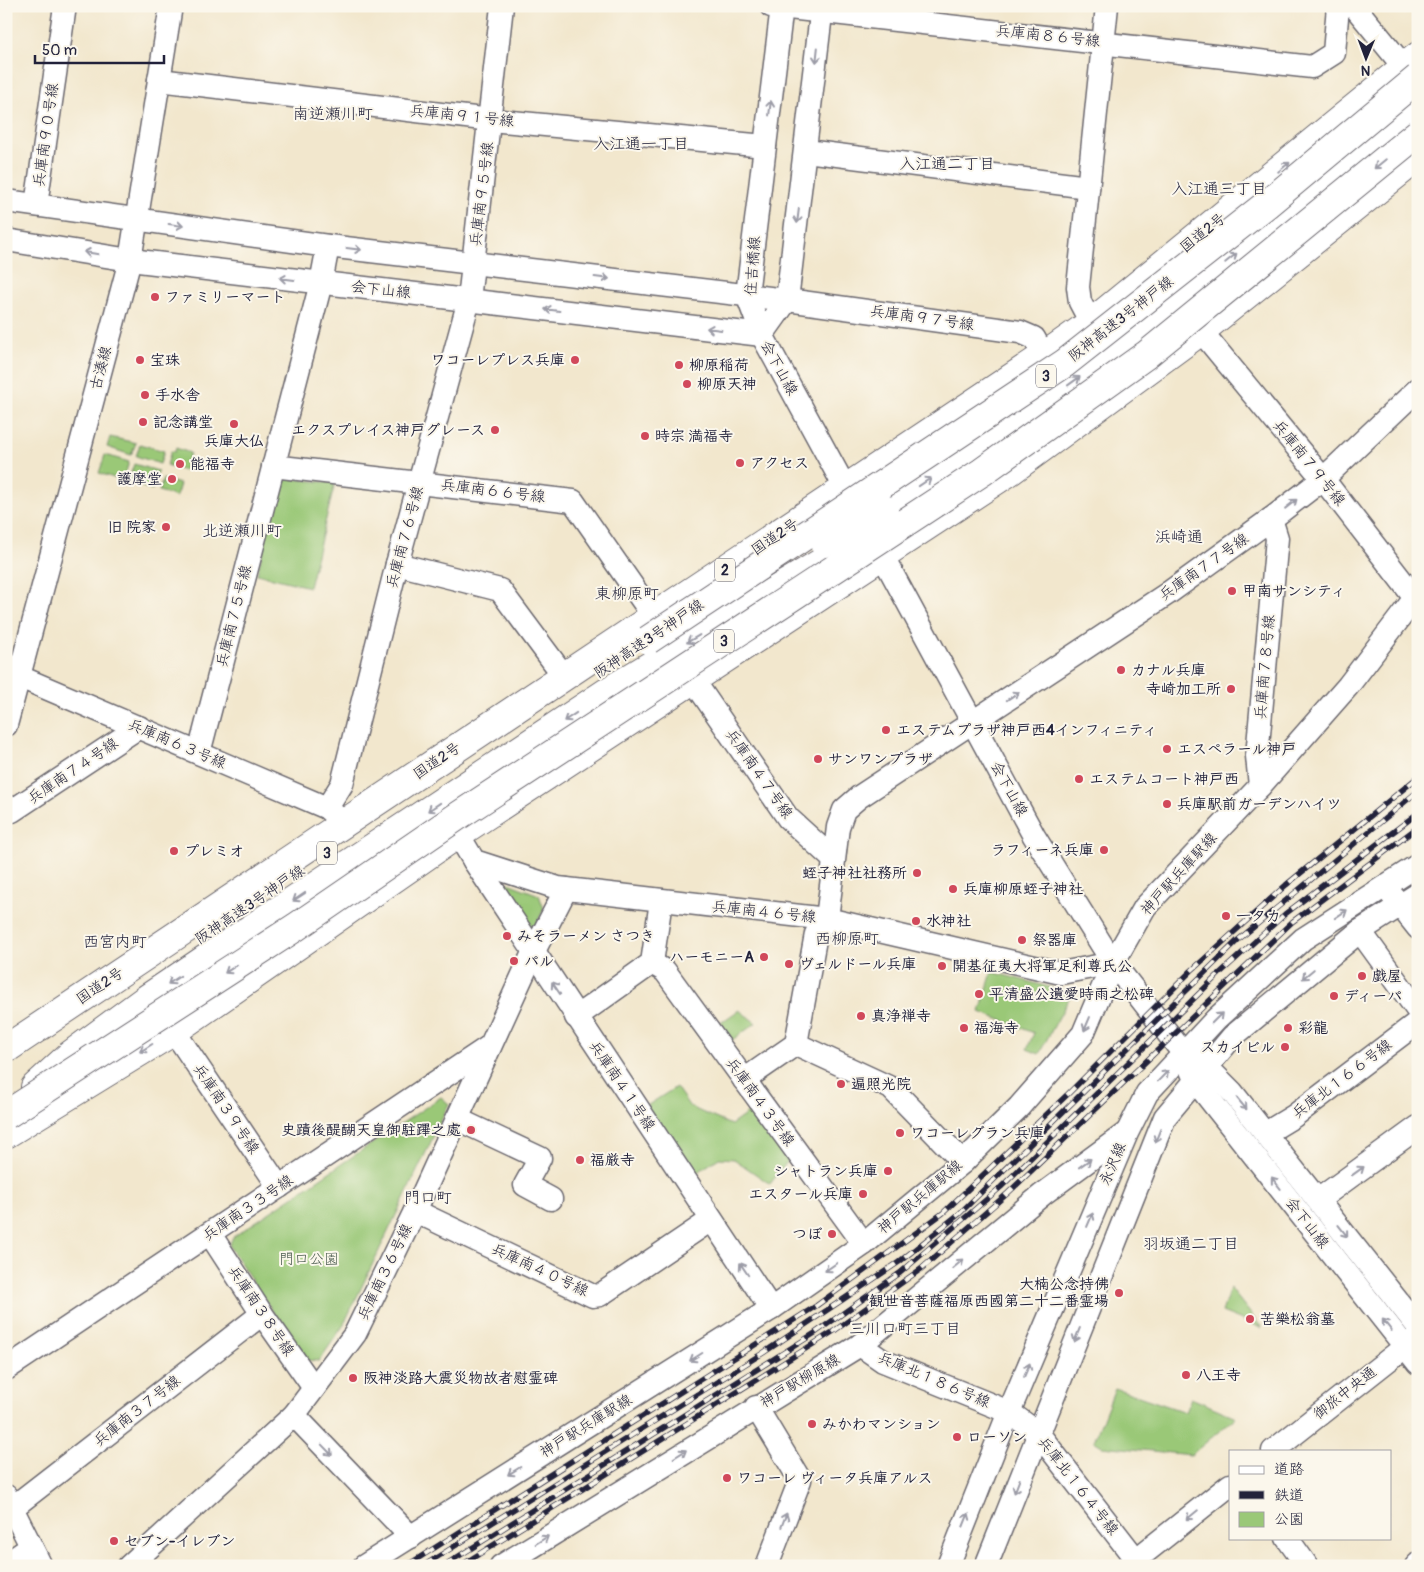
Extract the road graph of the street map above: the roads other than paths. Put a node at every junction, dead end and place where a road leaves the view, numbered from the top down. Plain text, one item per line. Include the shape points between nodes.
1 (65, 6) edge
2 (170, 6) edge
3 (502, 6) edge
4 (1107, 6) edge
5 (1338, 6) edge
6 (1354, 6) edge
7 (778, 7) edge
8 (822, 9) edge
9 (951, 16) edge
10 (1103, 42) junction
11 (1414, 70) edge
12 (159, 80) junction
13 (491, 120) junction
14 (1418, 133) edge
15 (765, 146) junction
16 (806, 151) junction
17 (1418, 157) edge
18 (1088, 187) junction
19 (6, 201) edge
20 (36, 205) junction
21 (137, 220) junction
22 (6, 240) edge
23 (328, 246) junction
24 (130, 260) junction
25 (475, 263) junction
26 (321, 283) junction
27 (748, 295) junction
28 (469, 300) junction
29 (787, 300) junction
30 (1091, 323) junction
31 (1201, 332) junction
32 (762, 335) junction
33 (1044, 356) junction
34 (1418, 389) edge
35 (272, 466) junction
36 (1324, 479) junction
37 (420, 482) junction
38 (846, 489) junction
39 (1271, 520) junction
40 (868, 530) junction
41 (883, 554) junction
42 (396, 564) junction
43 (1416, 596) edge
44 (651, 628) junction
45 (12, 674) edge
46 (564, 676) junction
47 (694, 681) junction
48 (972, 723) junction
49 (6, 725) edge
50 (139, 727) junction
51 (199, 753) junction
52 (1260, 786) junction
53 (6, 810) edge
54 (336, 815) junction
55 (458, 834) junction
56 (833, 859) junction
57 (474, 861) junction
58 (1418, 865) edge
59 (1384, 886) junction
60 (566, 889) junction
61 (1409, 899) edge
62 (662, 901) junction
63 (827, 919) junction
64 (1418, 928) edge
65 (1360, 931) junction
66 (533, 953) junction
67 (1112, 963) junction
68 (652, 964) junction
69 (1418, 1011) edge
70 (576, 1017) junction
71 (1418, 1022) edge
72 (174, 1031) junction
73 (796, 1044) junction
74 (490, 1046) junction
75 (6, 1049) edge
76 (1184, 1054) junction
77 (6, 1067) edge
78 (1202, 1075) junction
79 (744, 1080) junction
80 (6, 1114) edge
81 (456, 1119) junction
82 (1418, 1126) edge
83 (1126, 1132) junction
84 (1266, 1133) junction
85 (6, 1134) edge
86 (964, 1162) junction
87 (279, 1187) junction
88 (551, 1199) dead end
89 (1318, 1200) junction
90 (414, 1211) junction
91 (710, 1220) junction
92 (210, 1234) junction
93 (864, 1244) junction
94 (771, 1309) junction
95 (262, 1314) junction
96 (1418, 1327) edge
97 (860, 1345) junction
98 (1413, 1348) edge
99 (6, 1369) edge
100 (314, 1388) junction
101 (756, 1407) junction
102 (1009, 1412) junction
103 (294, 1415) junction
104 (1038, 1433) junction
105 (1274, 1450) edge
106 (1229, 1486) edge
107 (9, 1502) edge
108 (411, 1536) junction
109 (1288, 1540) edge
110 (36, 1557) edge
111 (514, 1563) edge
112 (6, 1564) edge
113 (1135, 1564) edge
114 (129, 1566) edge
115 (364, 1566) edge
116 (767, 1566) edge
117 (948, 1566) edge
118 (986, 1566) edge
119 (1308, 1566) edge

1 - 20 street, 兵庫南９０号線
2 - 12 street, 古湊線
3 - 13 street, 兵庫南９５号線
4 - 10 street
5 - 10 street, 兵庫南８６号線 via 1334,53 1312,67
6 - 11 street
7 - 8 street, 兵庫南８６号線
15 -> 7 street, 住吉橋線
8 - 9 street, 兵庫南８６号線
8 -> 16 street
9 - 10 street, 兵庫南８６号線
10 - 18 street
30 -> 11 highway, 国道2号 / 2
11 - 44 highway, 阪神高速3号神戸線 / 3, bridge via 1267,204 1065,363
44 -> 11 highway, 3, bridge via 884,509 1073,382 1194,289 1402,119
12 - 13 street, 兵庫南９１号線
12 - 21 street, 古湊線
13 - 15 street, 兵庫南９１号線
13 - 25 street, 兵庫南９５号線
14 -> 80 highway, 3, bridge via 1146,355 982,472 458,816 296,927
15 - 27 street, 住吉橋線
16 - 18 street
16 -> 29 street
17 - 31 highway
18 - 30 street via 1078,287 1080,302
19 - 20 street
20 - 21 street
21 -> 23 street
21 - 24 street, 古湊線
24 -> 22 street, 会下山線
23 -> 25 street
23 - 26 street, 兵庫南７５号線
26 -> 24 street, 会下山線
24 - 45 street, 古湊線
25 -> 27 street
25 - 28 street, 兵庫南７６号線
26 - 28 street, 会下山線
26 - 35 street, 兵庫南７５号線
27 - 29 street, 兵庫南９７号線
27 - 32 street, 住吉橋線
32 -> 28 street, 会下山線
28 - 37 street, 兵庫南７６号線
29 - 32 street
29 - 33 street, 兵庫南９７号線 via 1020,332 1034,338
30 - 33 highway, 国道2号 / 2
31 - 36 street, 兵庫南７９号線
31 - 41 highway via 1012,470
32 - 38 street, 会下山線
33 - 38 highway, 国道2号 / 2
34 - 36 street, 兵庫南７７号線
35 - 37 street, 兵庫南６６号線
35 - 51 street, 兵庫南７５号線
39 -> 36 street, 兵庫南７７号線
36 - 43 street, 兵庫南７９号線
37 - 42 street, 兵庫南７６号線
37 - 44 street, 兵庫南６６号線 via 572,501
38 - 40 street, 会下山線
38 - 44 highway, 国道2号 / 2
48 -> 39 street, 兵庫南７７号線 via 1167,594
39 - 52 street, 兵庫南７８号線 via 1277,538 1257,756
40 - 41 street, 会下山線
40 -> 80 highway, 3, bridge via 814,567 610,690 146,999 70,1055
41 - 47 highway
41 - 48 street, 会下山線
42 - 46 street via 500,590
42 - 54 street, 兵庫南７６号線
43 - 52 street, 神戸駅兵庫駅線 via 1348,686
44 - 46 highway, 国道2号 / 2
44 - 77 highway, 阪神高速3号神戸線 / 3
45 - 49 street, 古湊線
45 - 50 street, 兵庫南６３号線
46 - 54 highway, 国道2号 / 2
47 - 55 highway
47 - 56 street, 兵庫南４７号線 via 788,818
48 - 56 street, 兵庫南７７号線 via 844,810
48 - 67 street, 会下山線 via 1034,836
50 - 51 street, 兵庫南６３号線
50 - 53 street, 兵庫南７４号線 via 12,811
51 - 54 street, 兵庫南６３号線
52 - 67 street, 神戸駅兵庫駅線 via 1145,908
54 - 75 highway, 国道2号 / 2
55 - 57 street
55 - 72 highway
56 - 63 street, 兵庫南７７号線
57 - 60 street, 兵庫南４６号線
57 - 66 street, 兵庫南４１号線
58 - 59 street, 永沢線
59 - 61 street
76 -> 59 street, 永沢線 via 1216,1018 1303,939
60 - 62 street, 兵庫南４６号線
60 - 66 street, 兵庫南３６号線
61 - 64 street
61 - 65 street, 永沢線
62 - 63 street, 兵庫南４６号線
62 - 68 street
63 - 67 street, 兵庫南４６号線 via 1061,973
63 - 73 street via 816,934
65 - 69 street
65 -> 78 street, 永沢線 via 1232,1037
70 -> 66 street, 兵庫南４１号線
66 - 74 street, 兵庫南３６号線
67 - 76 street, 会下山線
67 -> 86 street, 神戸駅兵庫駅線 via 1083,1034 1019,1107
68 - 70 street
68 - 79 street, 兵庫南４３号線 via 665,971
70 - 91 street, 兵庫南４１号線
71 - 84 street, 兵庫北１６６号線 via 1294,1116
72 -> 85 highway
72 - 87 street, 兵庫南３９号線
73 - 79 street
73 - 86 street via 891,1088
74 - 81 street, 兵庫南３６号線
74 - 87 street, 兵庫南３３号線
76 - 78 street, 会下山線
83 -> 76 street, 永沢線 via 1147,1092
78 -> 84 street, 会下山線 via 1232,1092
98 -> 78 street, 会下山線
78 -> 104 street, 永沢線 via 1165,1117
79 - 93 street, 兵庫南４３号線
81 - 88 street via 540,1158 525,1185
81 - 90 street, 兵庫南３６号線
89 -> 82 street
97 -> 83 street, 神戸駅柳原線 via 1042,1194
102 -> 83 street, 永沢線
84 - 89 street, 会下山線
86 - 93 street, 神戸駅兵庫駅線
87 - 92 street, 兵庫南３３号線
89 -> 96 street, 会下山線
90 - 91 street, 兵庫南４０号線 via 593,1296 600,1295
90 - 100 street, 兵庫南３６号線 via 355,1334
94 -> 91 street, 兵庫南４１号線
92 - 95 street, 兵庫南３８号線
92 - 99 street, 兵庫南３３号線
93 -> 94 street, 神戸駅兵庫駅線
94 -> 108 street, 神戸駅兵庫駅線
95 - 100 street, 兵庫南３８号線
95 - 107 street, 兵庫南３７号線
97 - 101 street, 神戸駅柳原線
97 - 102 street, 兵庫北１８６号線 via 883,1361
98 - 105 street, 御旅中央通
100 - 103 street, 兵庫南３６号線
111 -> 101 street, 神戸駅柳原線
116 -> 101 street via 800,1480
102 - 104 street, 兵庫北１６４号線
117 -> 102 street, 永沢線
103 -> 108 street
103 - 114 street, 兵庫南３６号線
104 - 113 street, 兵庫北１６４号線
104 -> 118 street, 永沢線
106 -> 113 street
107 - 110 street
108 - 115 street, 神戸駅兵庫駅線
109 - 119 street
110 - 112 street

